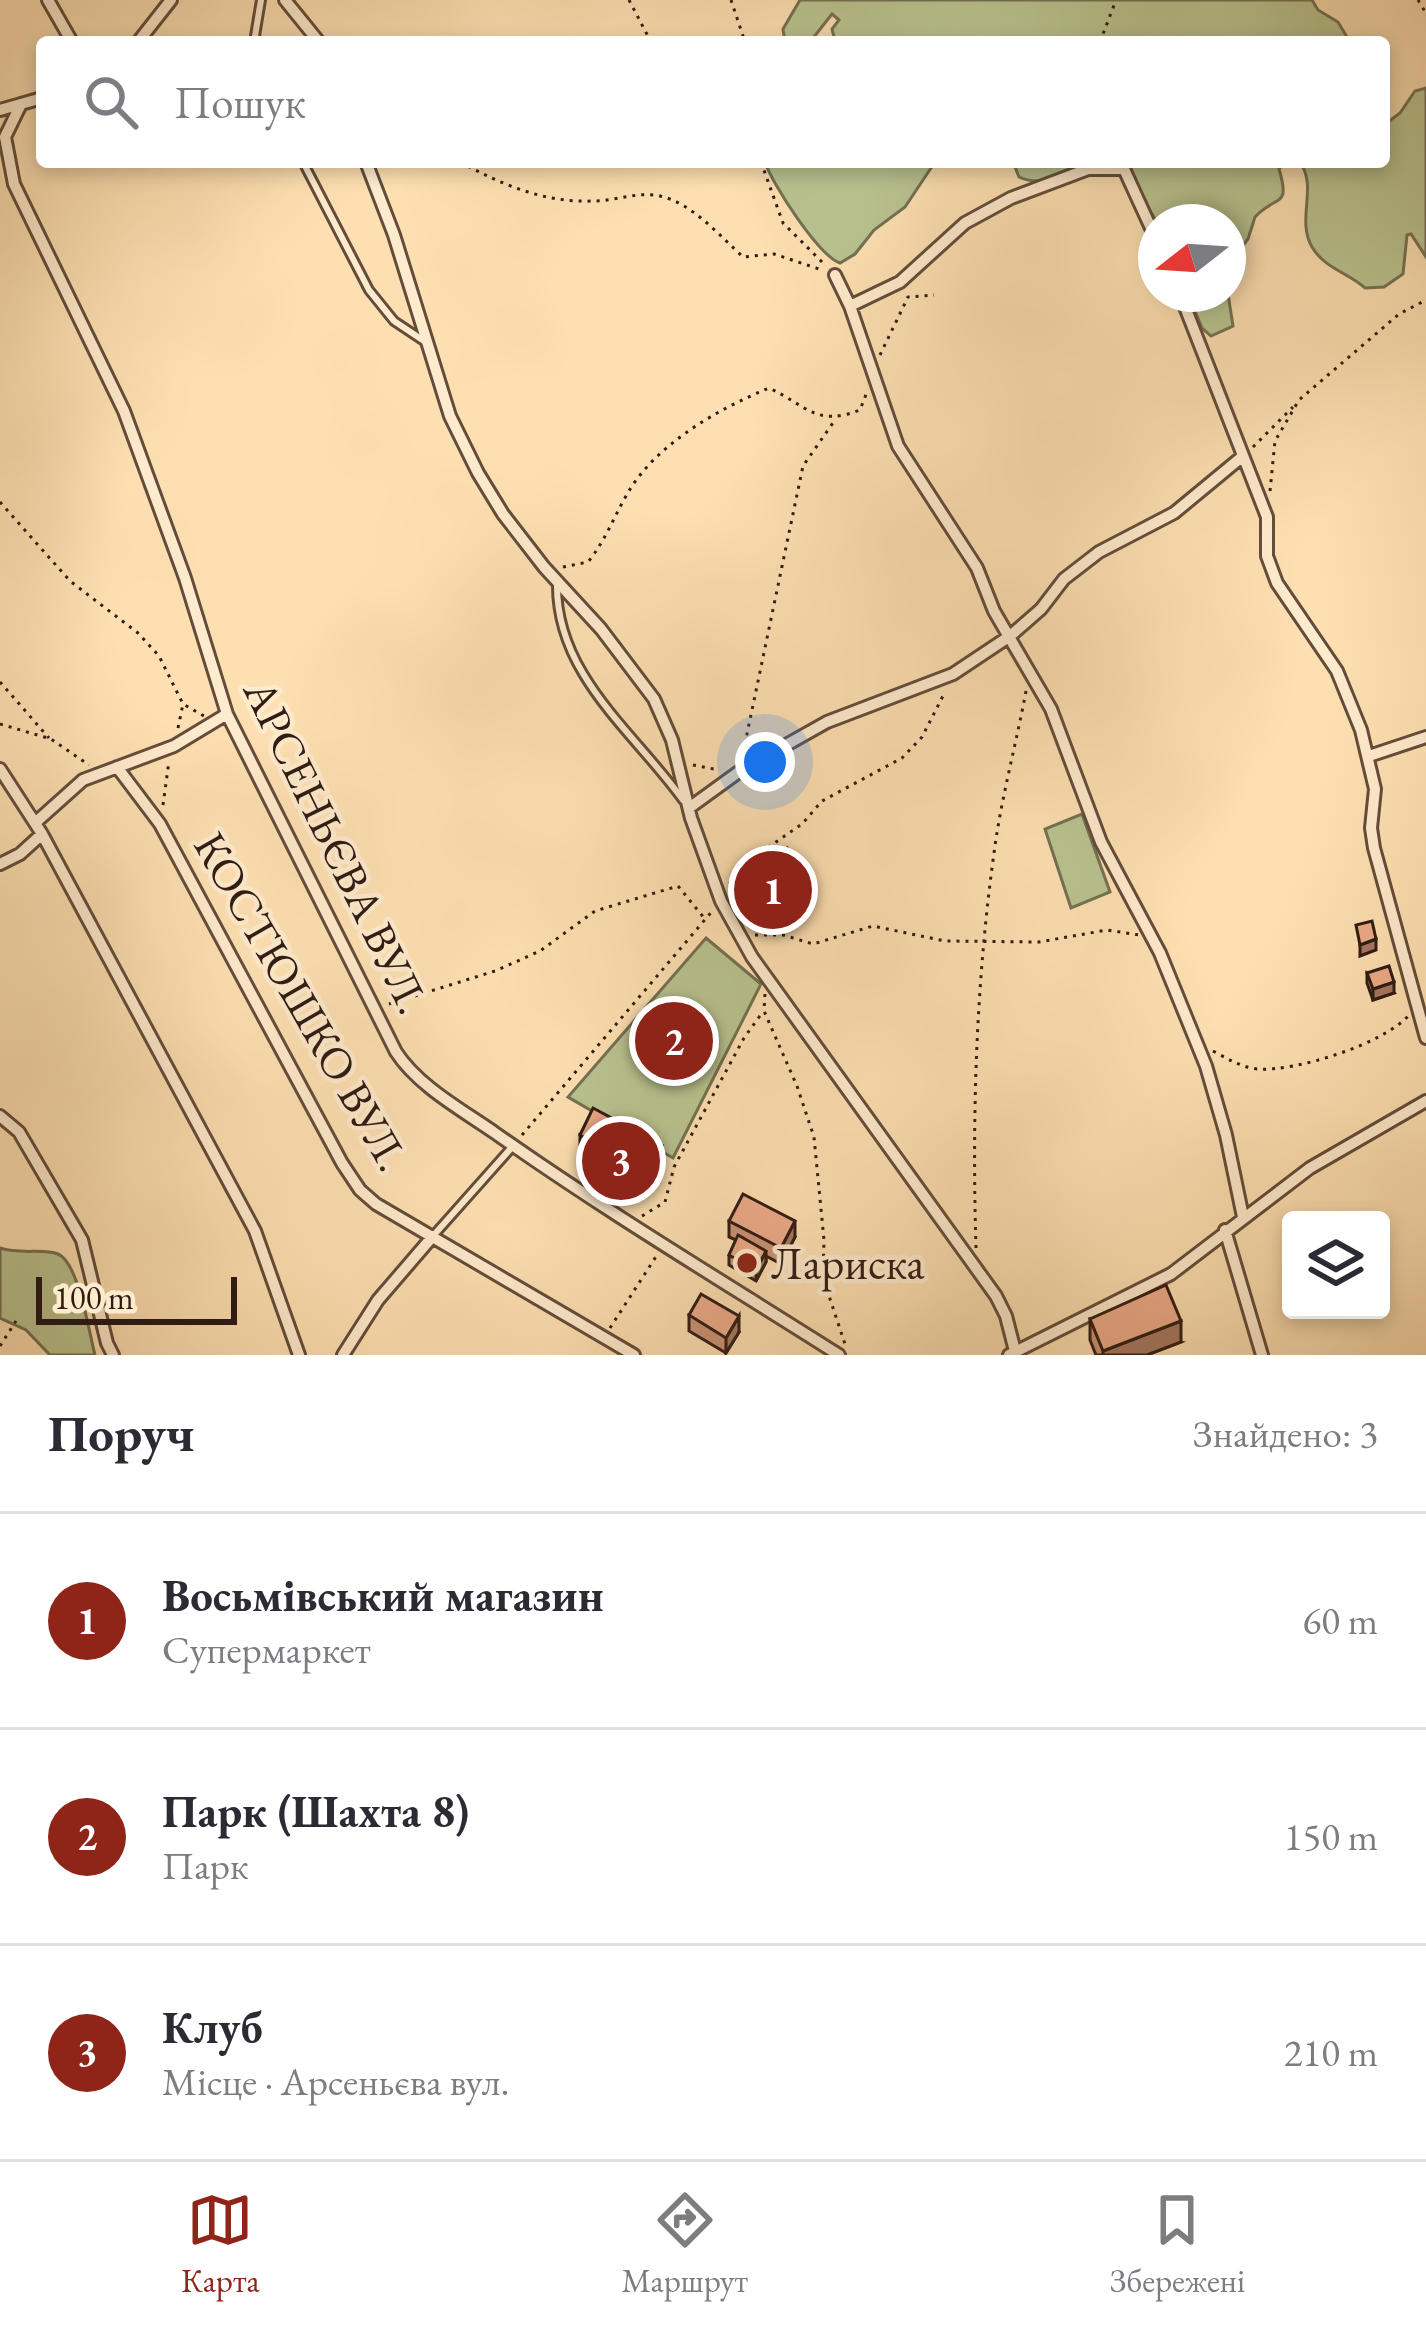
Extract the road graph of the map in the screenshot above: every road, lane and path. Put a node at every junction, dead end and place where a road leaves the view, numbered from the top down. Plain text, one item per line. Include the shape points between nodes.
1 (48, 0) edge
2 (171, 0) edge
3 (260, 0) edge
4 (285, 0) edge
5 (629, 0) edge
6 (731, 0) edge
7 (1116, 0) edge
8 (1418, 0) edge
9 (1426, 13) edge
10 (69, 36) edge
11 (143, 36) edge
12 (255, 36) edge
13 (314, 36) edge
14 (648, 36) edge
15 (743, 36) edge
16 (1102, 36) edge
17 (36, 100) edge
18 (20, 106) junction
19 (0, 110) edge
20 (306, 168) edge
21 (368, 168) edge
22 (472, 168) edge
23 (763, 168) edge
24 (1140, 204) edge
25 (835, 275) junction
26 (934, 295) dead end
27 (1426, 300) edge
28 (850, 305) junction
29 (1187, 312) edge
30 (427, 343) junction
31 (872, 370) junction
32 (1299, 400) junction
33 (836, 418) junction
34 (1243, 456) junction
35 (0, 502) edge
36 (1267, 517) junction
37 (544, 567) junction
38 (557, 584) junction
39 (1010, 637) junction
40 (1030, 671) junction
41 (953, 674) junction
42 (0, 682) edge
43 (183, 704) junction
44 (222, 718) junction
45 (0, 724) edge
46 (1426, 736) edge
47 (51, 739) junction
48 (174, 746) junction
49 (1369, 756) junction
50 (676, 758) junction
51 (117, 767) junction
52 (0, 769) edge
53 (740, 771) junction
54 (100, 773) junction
55 (688, 808) junction
56 (160, 824) junction
57 (38, 828) junction
58 (0, 864) edge
59 (720, 898) junction
60 (705, 919) junction
61 (1151, 937) junction
62 (742, 939) junction
63 (985, 942) junction
64 (768, 984) junction
65 (1418, 1005) junction
66 (374, 1008) junction
67 (764, 1011) junction
68 (1426, 1038) edge
69 (1196, 1042) junction
70 (1425, 1100) edge
71 (0, 1116) edge
72 (513, 1146) junction
73 (1243, 1216) junction
74 (629, 1222) junction
75 (1225, 1230) junction
76 (433, 1236) junction
77 (664, 1244) junction
78 (977, 1268) junction
79 (16, 1321) dead end
80 (604, 1337) junction
81 (0, 1346) edge
82 (1012, 1353) edge
83 (113, 1355) edge
84 (299, 1355) edge
85 (343, 1355) edge
86 (634, 1355) edge
87 (843, 1355) edge
88 (1262, 1355) edge

1 - 10 street
2 - 11 street
3 - 12 lane
4 - 13 street
5 - 14 path
6 - 15 path
7 - 16 path
8 - 9 path
17 - 18 street
18 - 19 street
18 - 44 street, АРСЕНЬЄВА ВУЛ. via 5,137 14,184 124,411 185,578
20 - 30 lane via 369,290 394,321
21 - 30 street
22 - 25 path via 557,199 663,196 743,257 774,254
23 - 25 path via 783,224
24 - 28 street via 1124,169 1044,184 965,223 900,282
25 - 28 street
26 - 31 path via 908,297
27 - 32 path
28 - 31 street
29 - 34 street
30 - 37 street via 478,473
31 - 33 path via 860,410
31 - 39 street via 898,446 977,568
32 - 34 path
32 - 36 path via 1275,441
33 - 37 path via 808,413 770,388 749,397 646,468 588,562
33 - 53 path via 803,466
34 - 36 street
34 - 39 street via 1184,506 1064,579
35 - 43 path via 70,581 159,656
36 - 49 street via 1276,583 1337,671
37 - 38 street
38 - 50 street via 654,699
38 - 55 lane via 562,633 582,672
39 - 40 street
39 - 41 street
40 - 61 street via 1101,842
40 - 63 path via 994,849
41 - 53 street via 827,722
41 - 59 path via 902,758 822,801 747,862
42 - 47 path
43 - 44 path
43 - 48 path
44 - 48 street
44 - 66 street, АРСЕНЬЄВА ВУЛ.
45 - 47 path
46 - 49 street
47 - 54 path
48 - 51 street
48 - 56 path
49 - 65 street via 1374,848
50 - 53 path
50 - 55 street
51 - 54 street
51 - 56 street, КОСТЮШКО ВУЛ.
52 - 57 street
53 - 55 street
54 - 57 street via 57,799
55 - 59 street
56 - 76 street, КОСТЮШКО ВУЛ. via 342,1163 376,1204
57 - 58 street via 20,854
57 - 84 street via 255,1231
59 - 60 path
59 - 62 street
60 - 66 path via 678,886 661,888 595,911 495,971
60 - 72 path
61 - 63 path via 1107,930
61 - 69 street
62 - 63 path via 762,933 813,944 873,926
62 - 64 street
63 - 78 path
64 - 67 path
64 - 78 street
65 - 68 street
65 - 69 path via 1387,1035 1284,1067 1244,1067
66 - 72 street, АРСЕНЬЄВА ВУЛ. via 406,1066
67 - 74 path via 674,1167 665,1202
67 - 87 path via 811,1125 823,1277
69 - 73 street
70 - 73 street
71 - 83 street via 19,1132 82,1240
72 - 74 street, АРСЕНЬЄВА ВУЛ.
72 - 76 lane
73 - 75 street
74 - 77 street, АРСЕНЬЄВА ВУЛ.
75 - 82 street via 1171,1274
75 - 88 street
76 - 80 street, КОСТЮШКО ВУЛ.
76 - 85 street
77 - 80 path
77 - 87 street, АРСЕНЬЄВА ВУЛ.
78 - 82 street via 1006,1316
79 - 81 path
80 - 86 street, КОСТЮШКО ВУЛ.

